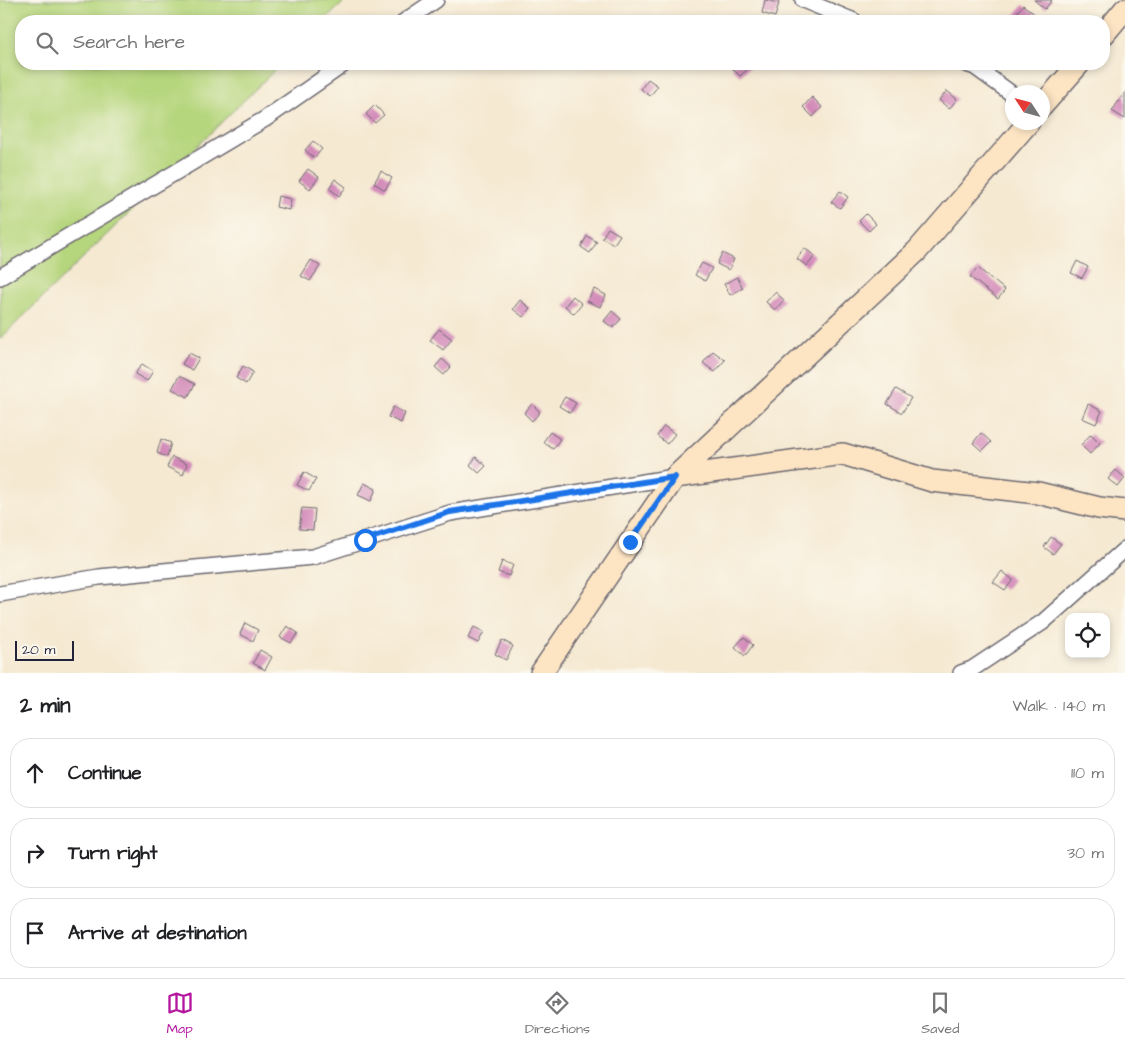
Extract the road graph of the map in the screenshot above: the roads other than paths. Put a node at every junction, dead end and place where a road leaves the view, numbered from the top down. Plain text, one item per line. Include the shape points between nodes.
1 (436, 0) edge
2 (804, 0) edge
3 (1125, 9) edge
4 (414, 15) edge
5 (840, 15) edge
6 (1110, 27) edge
7 (335, 70) edge
8 (979, 70) edge
9 (1073, 70) edge
10 (1005, 89) edge
11 (1050, 97) edge
12 (1022, 130) edge
13 (0, 277) edge
14 (675, 477) junction
15 (1125, 511) edge
16 (1125, 549) edge
17 (0, 594) edge
18 (541, 673) edge
19 (961, 673) edge

1 - 4 street
2 - 5 street
3 - 6 street
7 - 13 street via 266,119
8 - 10 street
9 - 11 street
12 - 14 street via 917,251
14 - 15 street via 843,454 932,481 1038,493
14 - 17 street via 450,512 313,557 99,577
14 - 18 street
16 - 19 street via 1043,622

